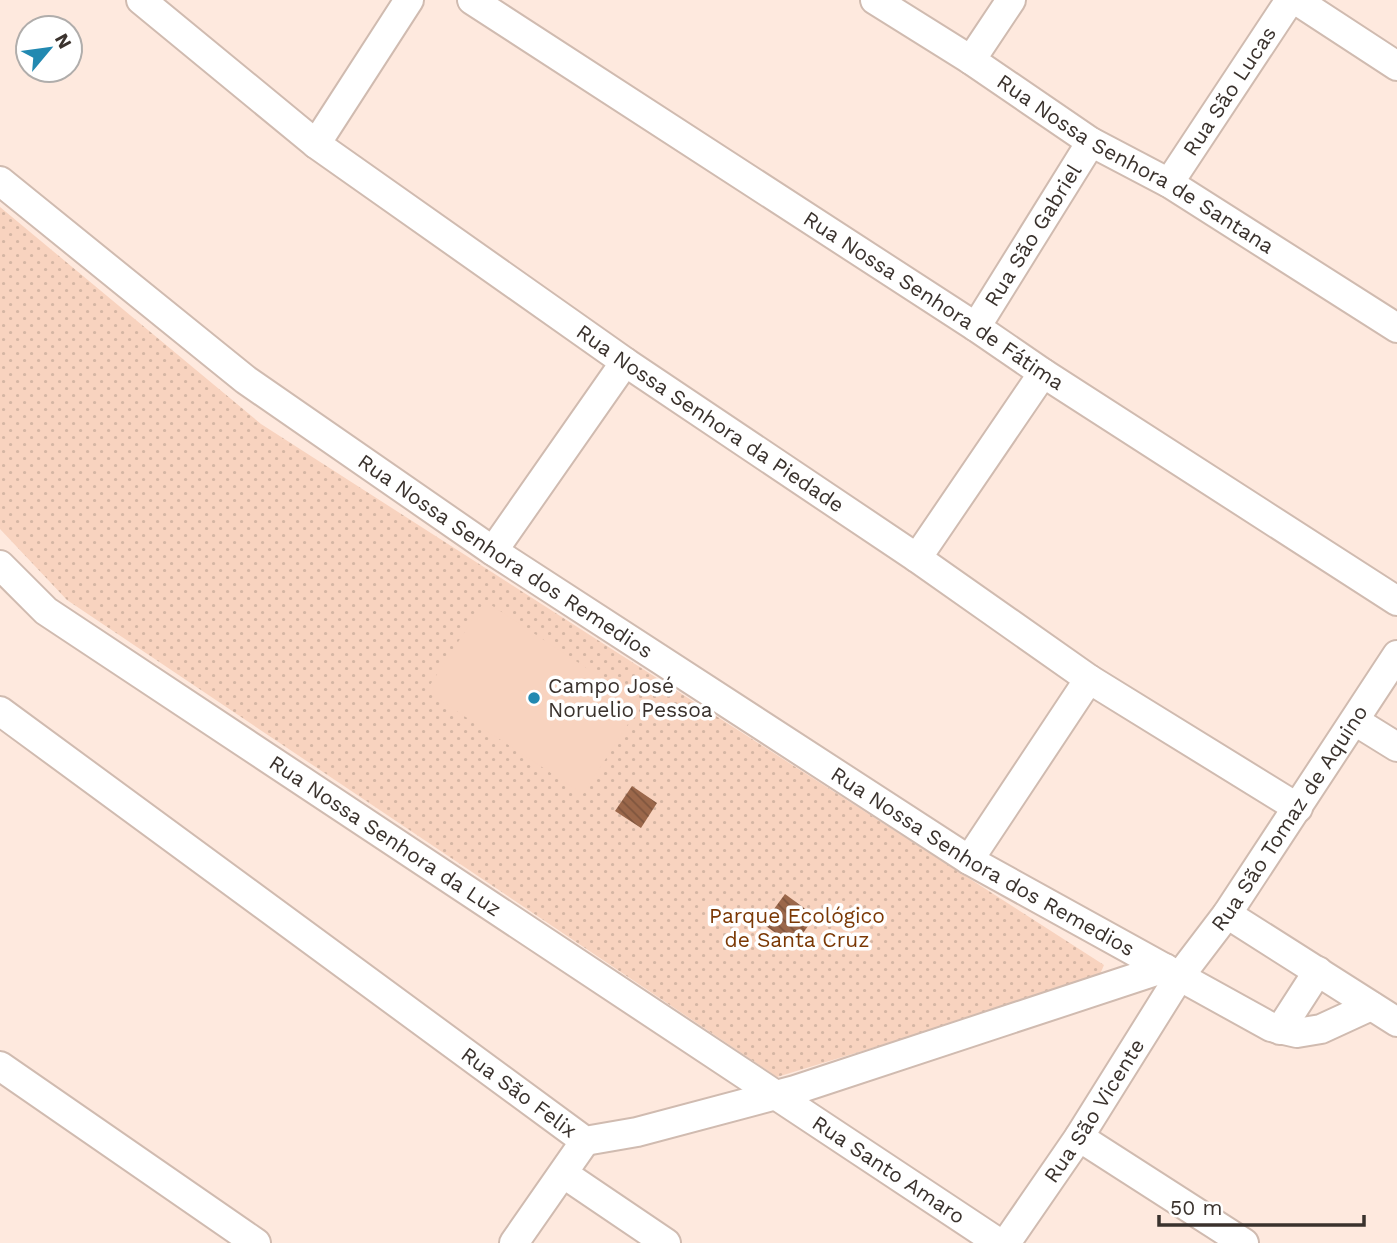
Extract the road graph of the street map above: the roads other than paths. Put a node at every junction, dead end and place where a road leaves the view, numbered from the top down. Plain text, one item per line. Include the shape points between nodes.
1 (141, 0) edge
2 (409, 0) edge
3 (471, 0) edge
4 (875, 0) edge
5 (1011, 0) edge
6 (1290, 0) edge
7 (1296, 0) edge
8 (971, 60) junction
9 (1397, 66) edge
10 (1091, 142) junction
11 (316, 144) junction
12 (0, 181) edge
13 (1169, 183) junction
14 (976, 327) junction
15 (1397, 328) edge
16 (625, 362) junction
17 (1043, 373) junction
18 (493, 551) junction
19 (917, 558) junction
20 (0, 565) edge
21 (1397, 601) edge
22 (1397, 655) edge
23 (1088, 679) junction
24 (0, 710) edge
25 (1355, 721) junction
26 (1397, 747) edge
27 (1298, 808) junction
28 (970, 860) junction
29 (1227, 914) junction
30 (1318, 971) junction
31 (1172, 972) junction
32 (1371, 1006) junction
33 (1397, 1022) edge
34 (1280, 1030) junction
35 (0, 1066) edge
36 (779, 1095) junction
37 (1079, 1137) junction
38 (585, 1141) junction
39 (564, 1174) junction
40 (256, 1243) edge
41 (514, 1243) edge
42 (666, 1243) edge
43 (999, 1243) edge
44 (1006, 1243) edge
45 (1244, 1243) edge

1 - 11 street, Rua Nossa Senhora da Piedade
2 - 11 street
3 - 14 street, Rua Nossa Senhora de Fátima
4 - 8 street, Rua Nossa Senhora de Santana
5 - 8 street
6 - 13 street, Rua São Lucas
7 - 9 street
8 - 10 street, Rua Nossa Senhora de Santana
10 - 13 street, Rua Nossa Senhora de Santana
10 - 14 street, Rua São Gabriel
11 - 16 street, Rua Nossa Senhora da Piedade
12 - 18 street, Rua Nossa Senhora dos Remedios via 246,380
13 - 15 street, Rua Nossa Senhora de Santana
14 - 17 street, Rua Nossa Senhora de Fátima
16 - 18 street
16 - 19 street, Rua Nossa Senhora da Piedade
17 - 19 street
17 - 21 street, Rua Nossa Senhora de Fátima
18 - 28 street, Rua Nossa Senhora dos Remedios
19 - 23 street, Rua Nossa Senhora da Piedade
20 - 36 street, Rua Nossa Senhora da Luz via 46,611
22 - 25 street, Rua São Tomaz de Aquino
23 - 27 street, Rua Nossa Senhora da Piedade
23 - 28 street
24 - 38 street, Rua São Felix
25 - 26 street
25 - 27 street, Rua São Tomaz de Aquino
27 - 29 street, Rua São Tomaz de Aquino
28 - 31 street, Rua Nossa Senhora dos Remedios
29 - 30 street
29 - 31 street, Rua São Tomaz de Aquino
30 - 32 street
30 - 34 street
31 - 34 street, Rua Nossa Senhora dos Remedios
31 - 36 street, Rua São Felix
31 - 37 street, Rua São Vicente
32 - 33 street
32 - 34 street, Rua Nossa Senhora dos Remedios via 1321,1029
35 - 40 street
36 - 38 street, Rua São Felix
36 - 43 street, Rua Santo Amaro
37 - 44 street, Rua São Vicente
37 - 45 street
38 - 39 street
39 - 41 street
39 - 42 street

